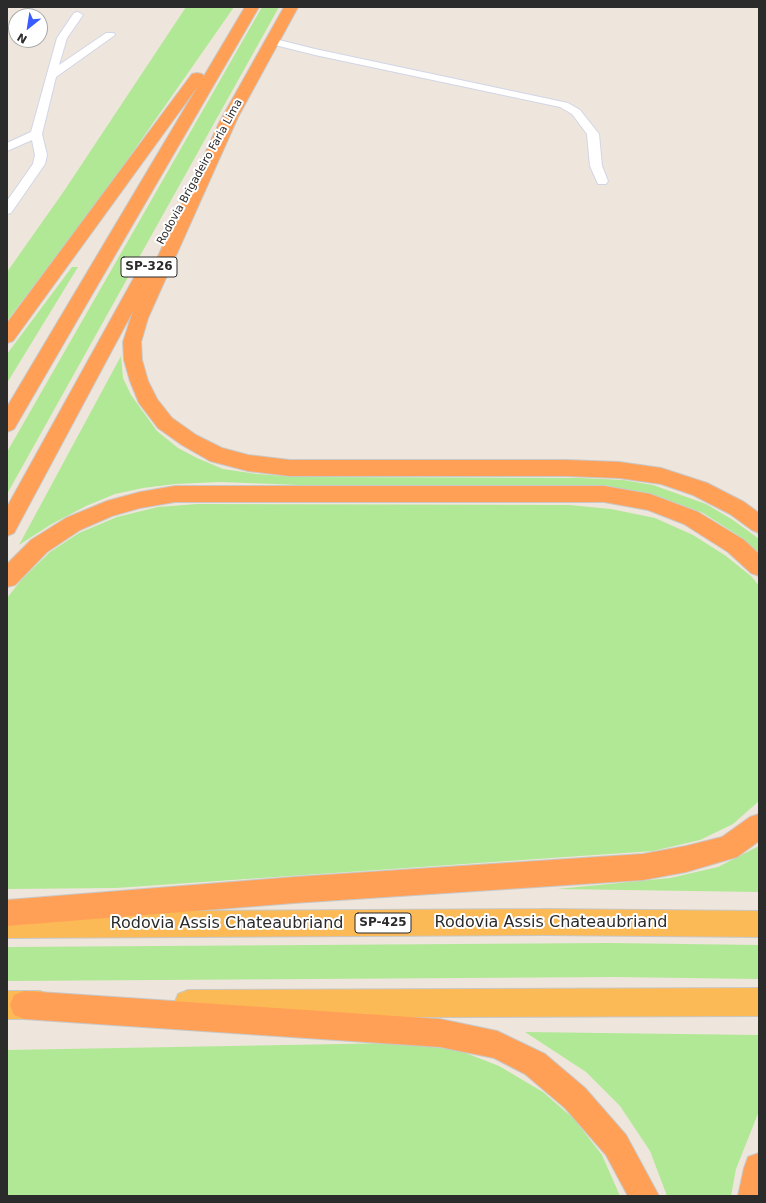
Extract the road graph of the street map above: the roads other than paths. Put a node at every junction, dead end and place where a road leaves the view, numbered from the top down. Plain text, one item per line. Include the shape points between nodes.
1 (251, 7) edge
2 (291, 7) edge
3 (78, 16) dead end
4 (110, 35) dead end
5 (271, 41) junction
6 (51, 76) junction
7 (233, 111) junction
8 (36, 134) junction
9 (7, 147) edge
10 (602, 181) dead end
11 (7, 210) edge
12 (7, 336) edge
13 (7, 424) edge
14 (759, 524) edge
15 (7, 527) edge
16 (759, 567) edge
17 (7, 578) edge
18 (759, 826) edge
19 (7, 914) edge
20 (759, 924) edge
21 (7, 925) edge
22 (759, 1002) edge
23 (16, 1005) edge
24 (759, 1168) edge
25 (644, 1196) edge
26 (753, 1196) edge

1 - 12 highway via 182,96
1 - 13 highway, SP-326
2 - 5 highway, Rodovia Brigadeiro Faria Lima / SP-326
3 - 6 lane via 62,38
4 - 6 lane
5 - 7 highway, Rodovia Brigadeiro Faria Lima / SP-326
5 - 10 lane via 564,105 576,112 593,134 596,166
6 - 8 lane
7 - 14 highway via 139,318 132,342 133,360 139,381 149,403 165,423 217,455 248,463 290,468 566,468 619,470 661,476 700,489 737,508
7 - 15 highway, Rodovia Brigadeiro Faria Lima / SP-326
8 - 9 lane
8 - 11 lane via 41,156 39,164
16 - 17 highway via 736,546 691,518 650,502 604,494 175,494 107,509 73,524 39,546
18 - 19 highway via 728,848 643,867 302,890
20 - 21 highway, Rodovia Assis Chateaubriand / SP-425 via 534,922
22 - 23 highway
23 - 25 highway via 440,1033 497,1045 535,1064 575,1098 616,1145
24 - 26 highway

